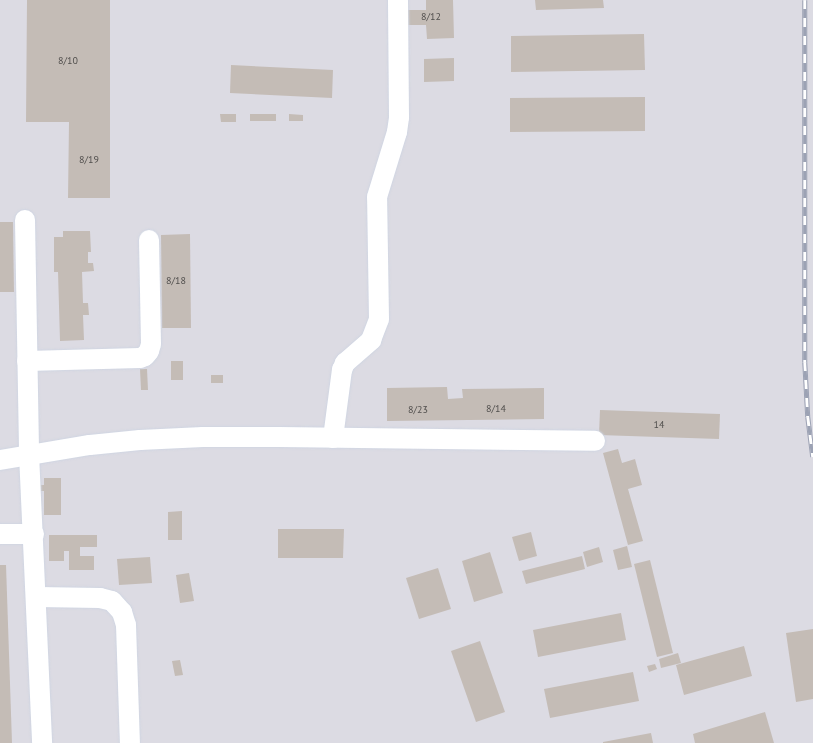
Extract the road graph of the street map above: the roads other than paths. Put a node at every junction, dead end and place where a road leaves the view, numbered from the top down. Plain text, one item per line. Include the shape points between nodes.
1 (398, 0) edge
2 (25, 220) dead end
3 (149, 240) dead end
4 (27, 361) junction
5 (333, 438) junction
6 (595, 441) dead end
7 (29, 454) junction
8 (0, 460) edge
9 (0, 534) edge
10 (34, 534) junction
11 (37, 597) junction
12 (42, 743) edge
13 (130, 743) edge

1 - 5 street via 399,117 397,132 377,196 379,318 370,340 345,363 342,370
2 - 4 street
3 - 4 street via 151,344 145,356
4 - 7 street
5 - 6 street
5 - 7 street via 140,440
7 - 8 street
7 - 10 street
9 - 10 street
10 - 11 street
11 - 12 street
11 - 13 street via 100,598 112,601 122,612 126,625

